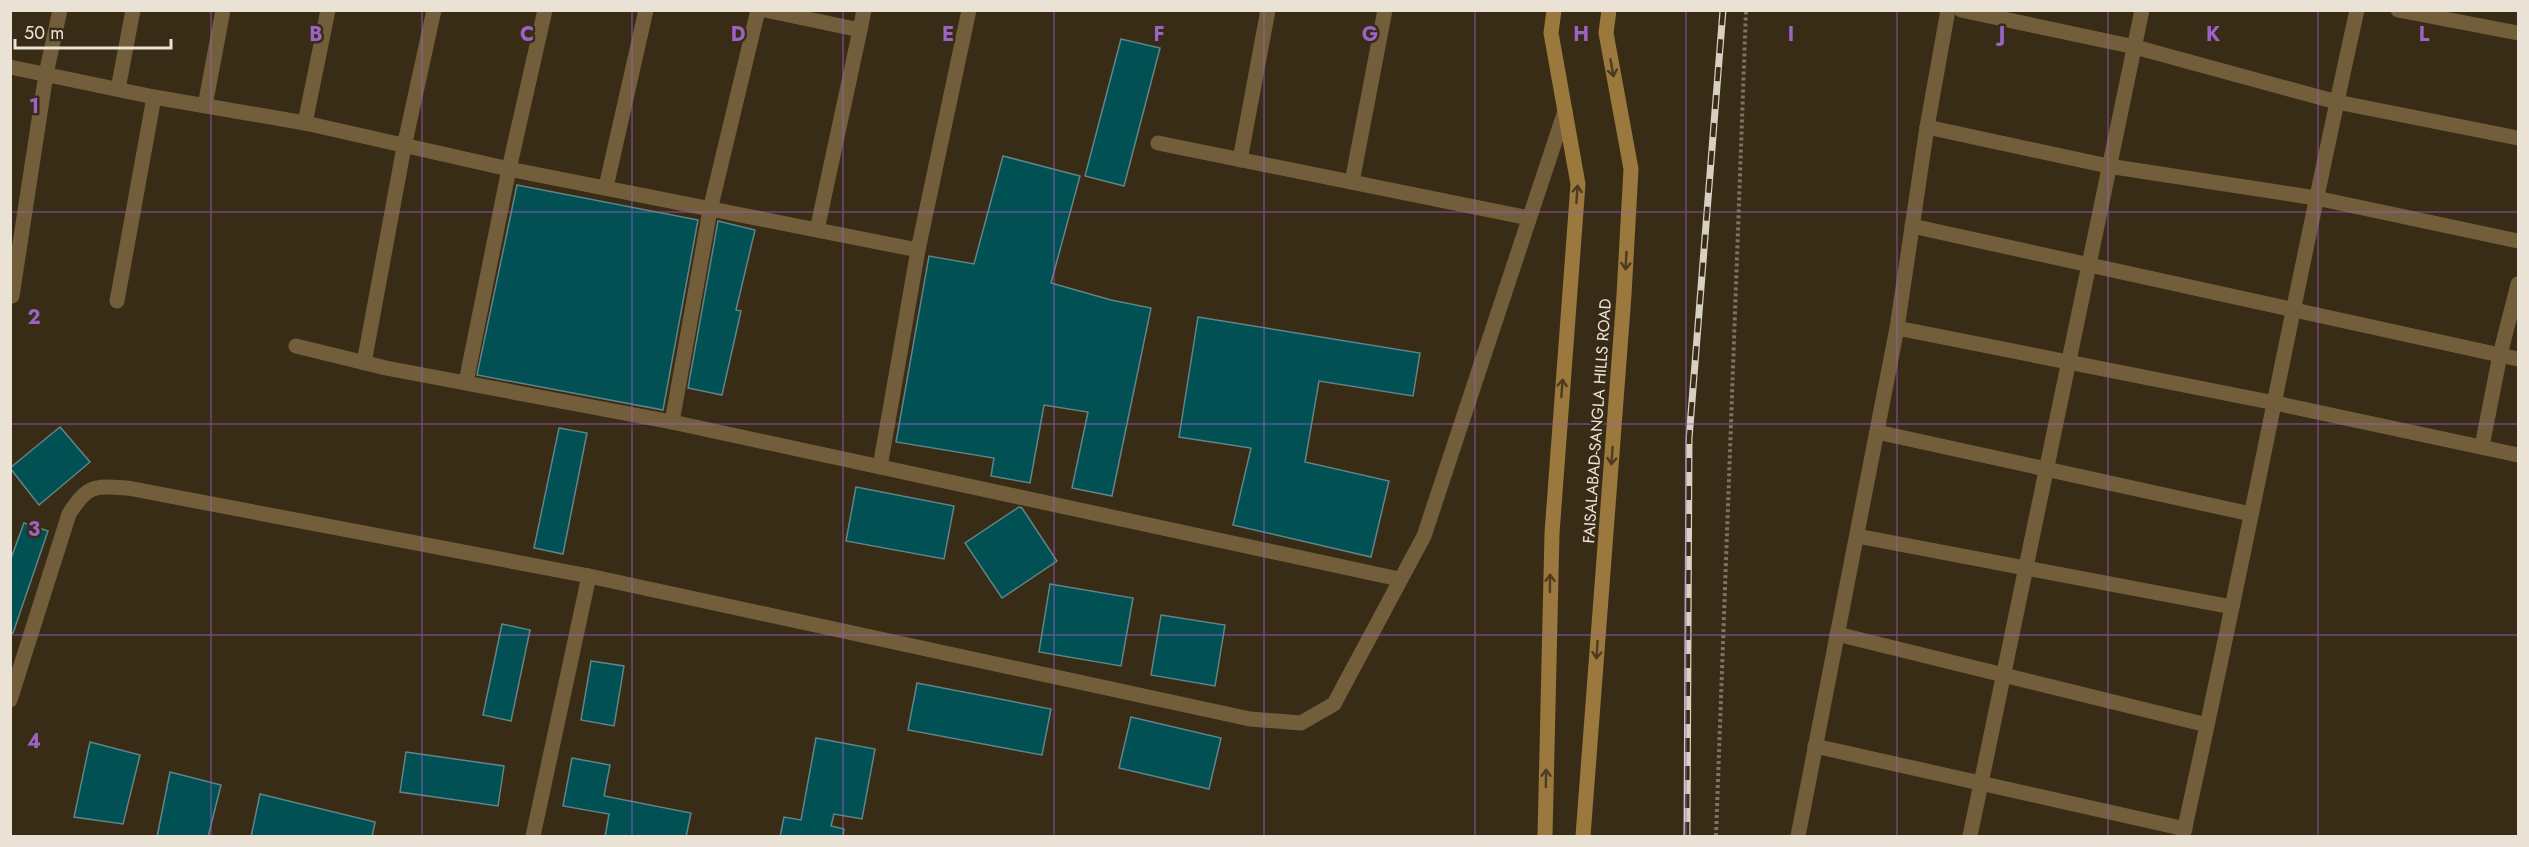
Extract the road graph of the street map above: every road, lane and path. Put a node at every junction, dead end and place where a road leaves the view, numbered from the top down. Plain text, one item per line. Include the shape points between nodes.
1 (60, 10) edge
2 (133, 10) edge
3 (223, 10) edge
4 (328, 10) edge
5 (434, 10) edge
6 (545, 10) edge
7 (646, 10) edge
8 (758, 10) edge
9 (765, 10) edge
10 (864, 10) edge
11 (969, 10) edge
12 (1268, 10) edge
13 (1385, 10) edge
14 (1554, 10) edge
15 (1609, 10) edge
16 (1746, 10) edge
17 (1947, 10) edge
18 (1961, 10) edge
19 (2142, 10) edge
20 (2357, 10) edge
21 (2398, 10) edge
22 (860, 30) junction
23 (2518, 33) edge
24 (2135, 47) junction
25 (10, 67) edge
26 (46, 74) junction
27 (118, 89) junction
28 (154, 97) junction
29 (2337, 102) junction
30 (205, 106) junction
31 (1565, 111) junction
32 (305, 123) junction
33 (1927, 127) junction
34 (2518, 138) edge
35 (1158, 143) dead end
36 (404, 147) junction
37 (1240, 160) junction
38 (2108, 166) junction
39 (509, 169) junction
40 (1352, 183) junction
41 (606, 187) junction
42 (2316, 198) junction
43 (710, 210) junction
44 (1529, 219) junction
45 (1912, 226) junction
46 (817, 230) junction
47 (2518, 241) edge
48 (918, 250) junction
49 (2088, 265) junction
50 (2518, 284) edge
51 (12, 296) edge
52 (117, 301) dead end
53 (2295, 310) junction
54 (1897, 328) junction
55 (296, 346) dead end
56 (2500, 355) junction
57 (2518, 359) edge
58 (2068, 362) junction
59 (363, 363) junction
60 (466, 382) junction
61 (2275, 402) junction
62 (672, 422) junction
63 (1877, 432) junction
64 (2482, 446) junction
65 (2518, 455) edge
66 (880, 467) junction
67 (2045, 469) junction
68 (2252, 514) junction
69 (1857, 536) junction
70 (2025, 568) junction
71 (589, 576) junction
72 (1399, 579) junction
73 (2232, 607) junction
74 (1838, 634) junction
75 (2003, 675) junction
76 (10, 700) edge
77 (2207, 725) junction
78 (1815, 746) junction
79 (1981, 783) junction
80 (2184, 833) edge
81 (533, 837) edge
82 (1545, 837) edge
83 (1583, 837) edge
84 (1716, 837) edge
85 (1798, 837) edge
86 (1970, 837) edge

1 - 26 street
2 - 27 street
3 - 30 street
4 - 32 street
5 - 36 street
6 - 39 street
7 - 41 street
8 - 43 street
9 - 22 street
10 - 22 street
11 - 48 street
12 - 37 street
13 - 40 street
14 - 31 main road via 1551,33
15 -> 83 main road, FAISALABAD-SANGLA HILLS ROAD via 1606,33 1631,169
16 - 84 path
17 - 33 street
18 - 24 street
19 - 24 street
20 - 29 street
21 - 23 street
22 - 46 street
24 - 29 street
24 - 38 street
25 - 26 street
26 - 27 street
26 - 51 street
27 - 28 street
28 - 30 street
28 - 52 street
29 - 34 street
29 - 42 street
30 - 32 street
31 - 44 street
82 -> 31 main road via 1552,533 1578,184
32 - 36 street
33 - 38 street
33 - 45 street
35 - 37 street
36 - 39 street
36 - 59 street
37 - 40 street
38 - 42 street
38 - 49 street
39 - 41 street
39 - 60 street
40 - 44 street
41 - 43 street
42 - 47 street
42 - 53 street
43 - 46 street
43 - 62 street
44 - 72 street via 1424,536
45 - 49 street
45 - 54 street
46 - 48 street
48 - 66 street
49 - 53 street
49 - 58 street
50 - 56 street
53 - 56 street
53 - 61 street
54 - 58 street
54 - 63 street
55 - 59 street
56 - 57 street
56 - 64 street
58 - 61 street
58 - 67 street
59 - 60 street
60 - 62 street
61 - 64 street
61 - 68 street
62 - 66 street
63 - 67 street
63 - 69 street
64 - 65 street
66 - 72 street
67 - 68 street
67 - 70 street
68 - 73 street
69 - 70 street
69 - 74 street
70 - 73 street
70 - 75 street
71 - 72 street via 1250,719 1301,723 1334,704
71 - 76 street via 128,488 95,486 81,495 69,514
71 - 81 street
73 - 77 street
74 - 75 street
74 - 78 street
75 - 77 street
75 - 79 street
77 - 80 street
78 - 79 street
78 - 85 street
79 - 80 street
79 - 86 street

